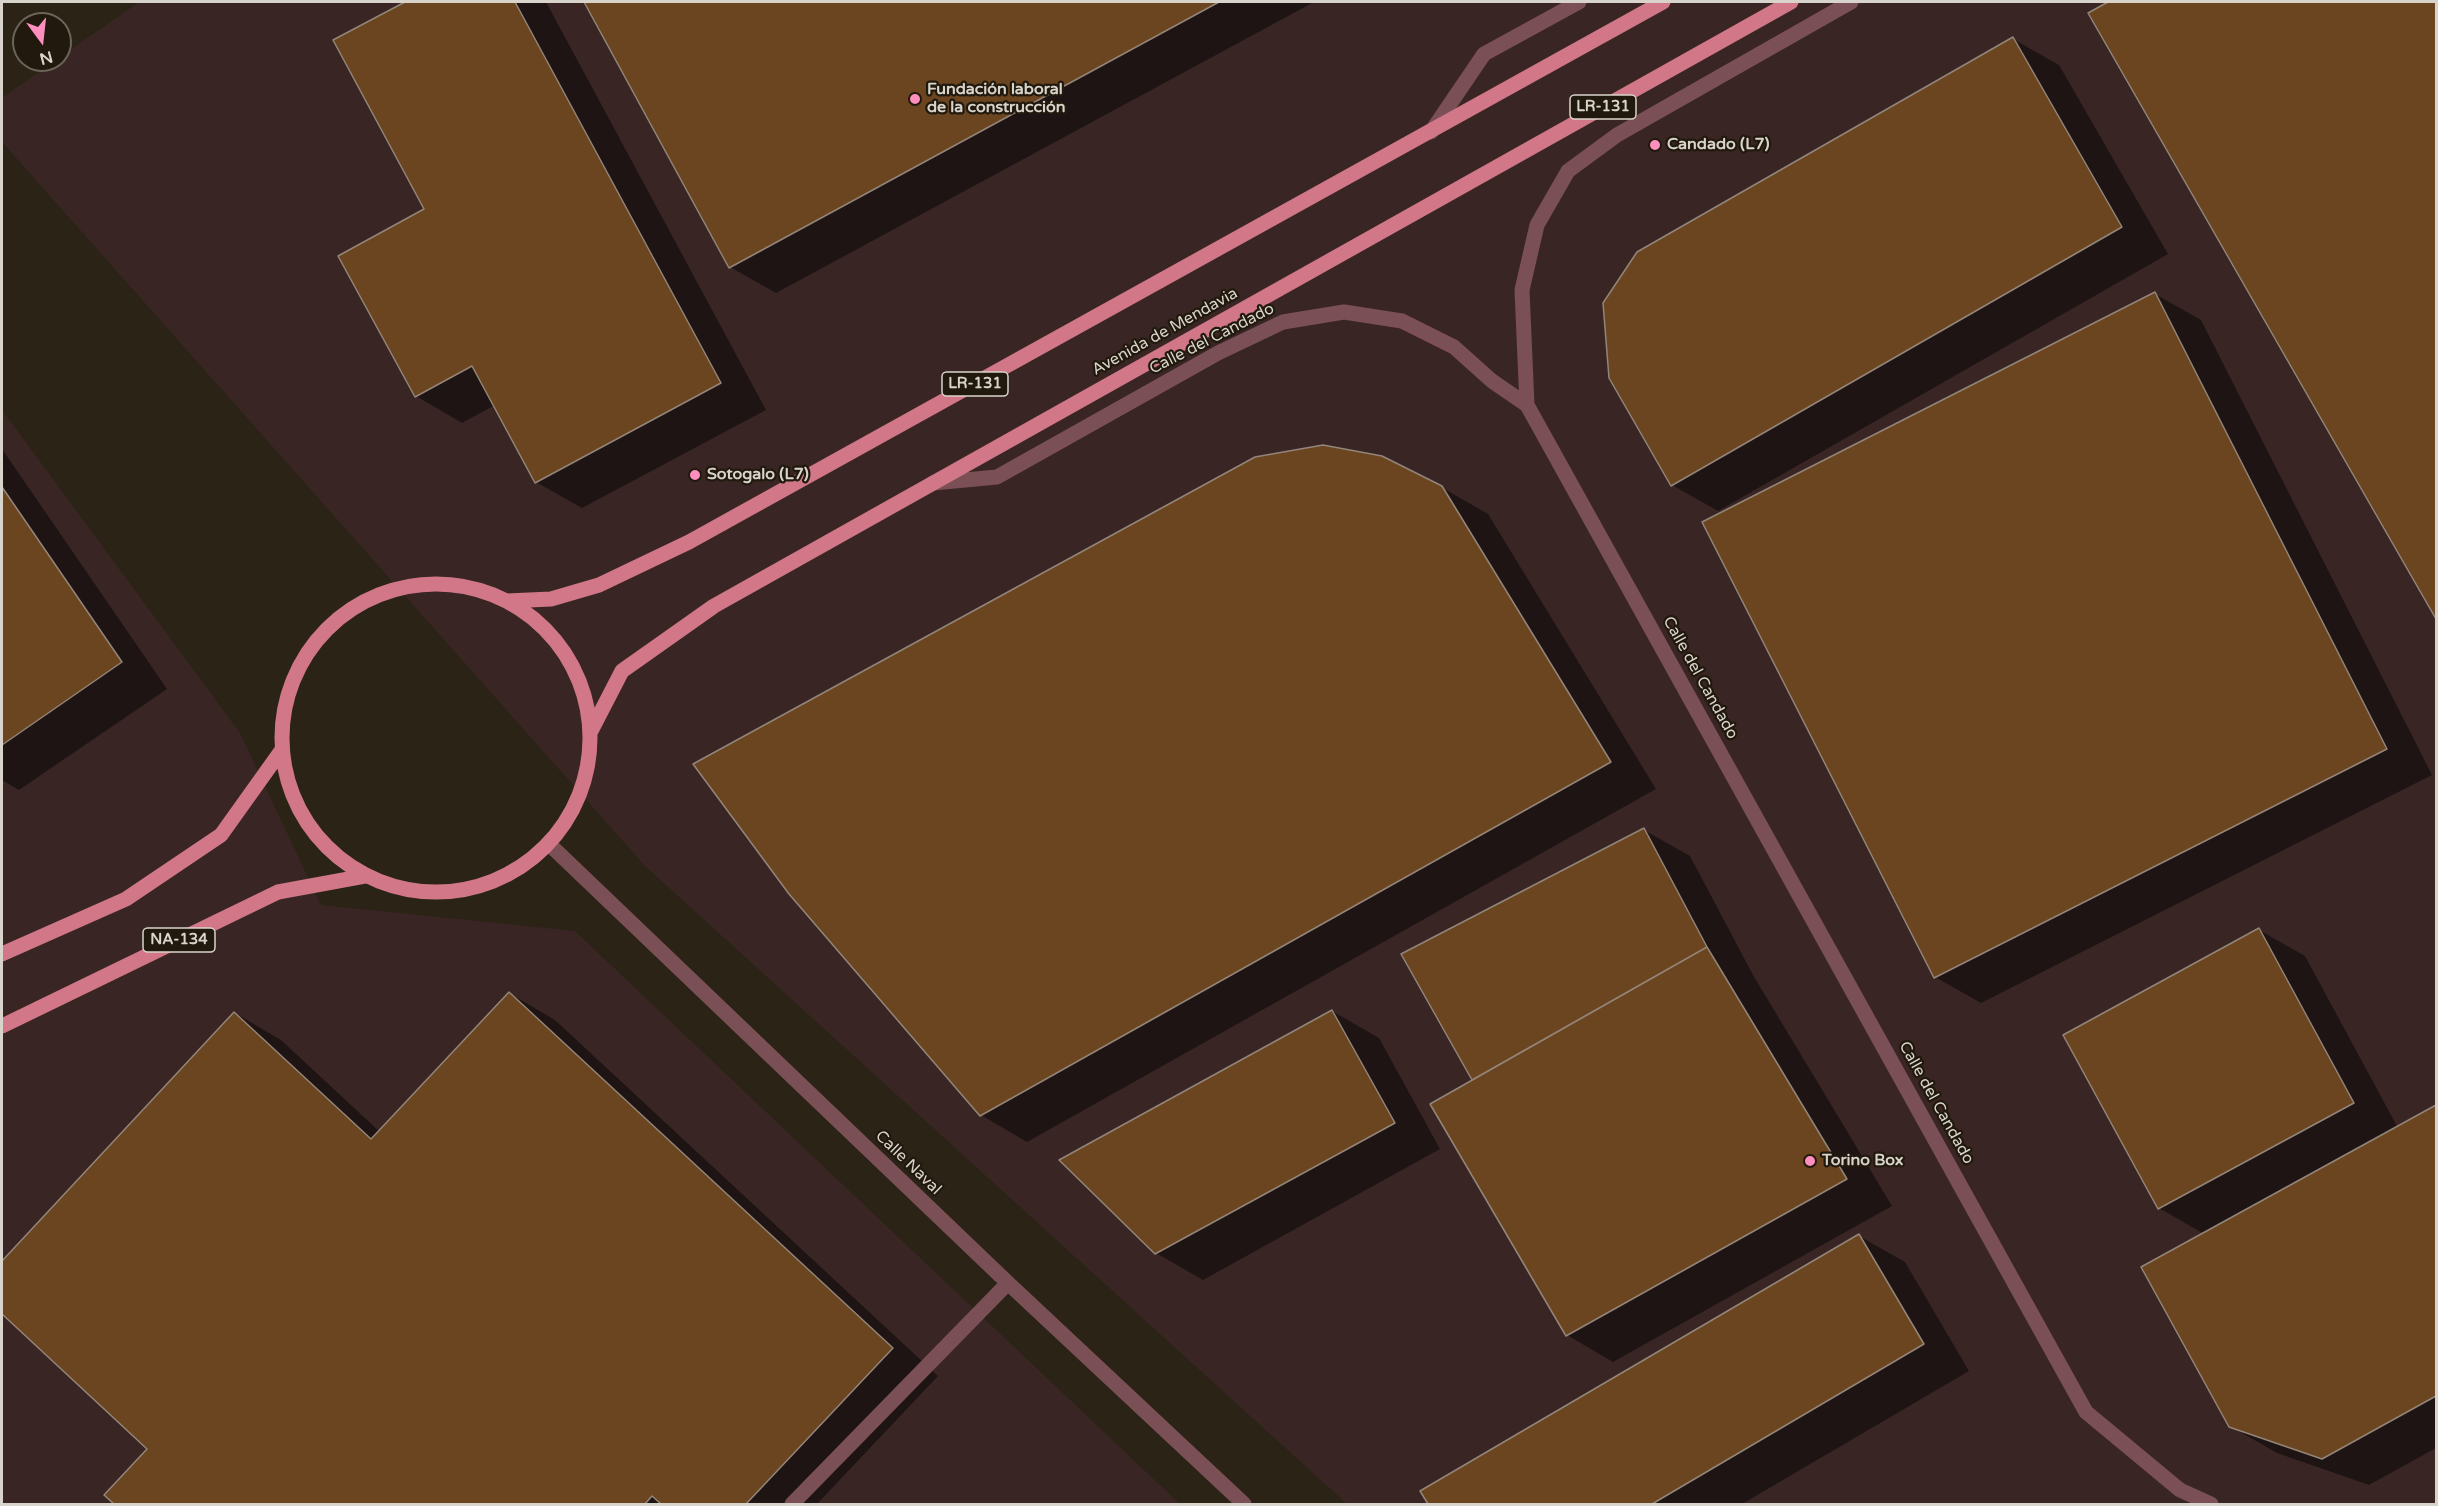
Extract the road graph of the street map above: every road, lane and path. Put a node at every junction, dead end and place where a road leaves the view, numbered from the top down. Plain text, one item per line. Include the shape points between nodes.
1 (1579, 2) edge
2 (1663, 2) edge
3 (1791, 2) edge
4 (1851, 2) edge
5 (1431, 132) junction
6 (1527, 405) junction
7 (933, 483) junction
8 (507, 601) junction
9 (591, 730) junction
10 (281, 751) junction
11 (549, 844) junction
12 (365, 876) junction
13 (2, 954) edge
14 (2, 1026) edge
15 (1008, 1283) junction
16 (792, 1504) edge
17 (1244, 1504) edge
18 (2211, 1504) edge

1 - 5 street via 1484,54
2 - 5 main road, LR-131
3 - 7 main road, Avenida de Mendavia / LR-131
4 - 6 street via 1617,135 1568,171 1537,225 1522,290
5 - 8 main road, LR-131 via 689,542 599,585 551,599
6 - 7 street, Calle del Candado via 1454,347 1402,321 1344,312 1283,322 1218,353 997,477
6 - 18 street, Calle del Candado via 2086,1412 2180,1490
7 - 9 main road, Avenida de Mendavia / LR-131 via 714,606 622,671
8 - 9 main road via 550,633 579,678
8 - 10 main road via 462,586 416,585 371,598 332,624 302,661 285,704
9 - 11 main road via 587,772 573,810
10 - 12 main road via 294,801 323,845
10 - 13 main road via 221,835 126,899
11 - 12 main road via 509,874 462,891 413,892
11 - 15 street, Calle Naval
12 - 14 main road, NA-134 via 278,892
15 - 16 street
15 - 17 street, Calle Naval

